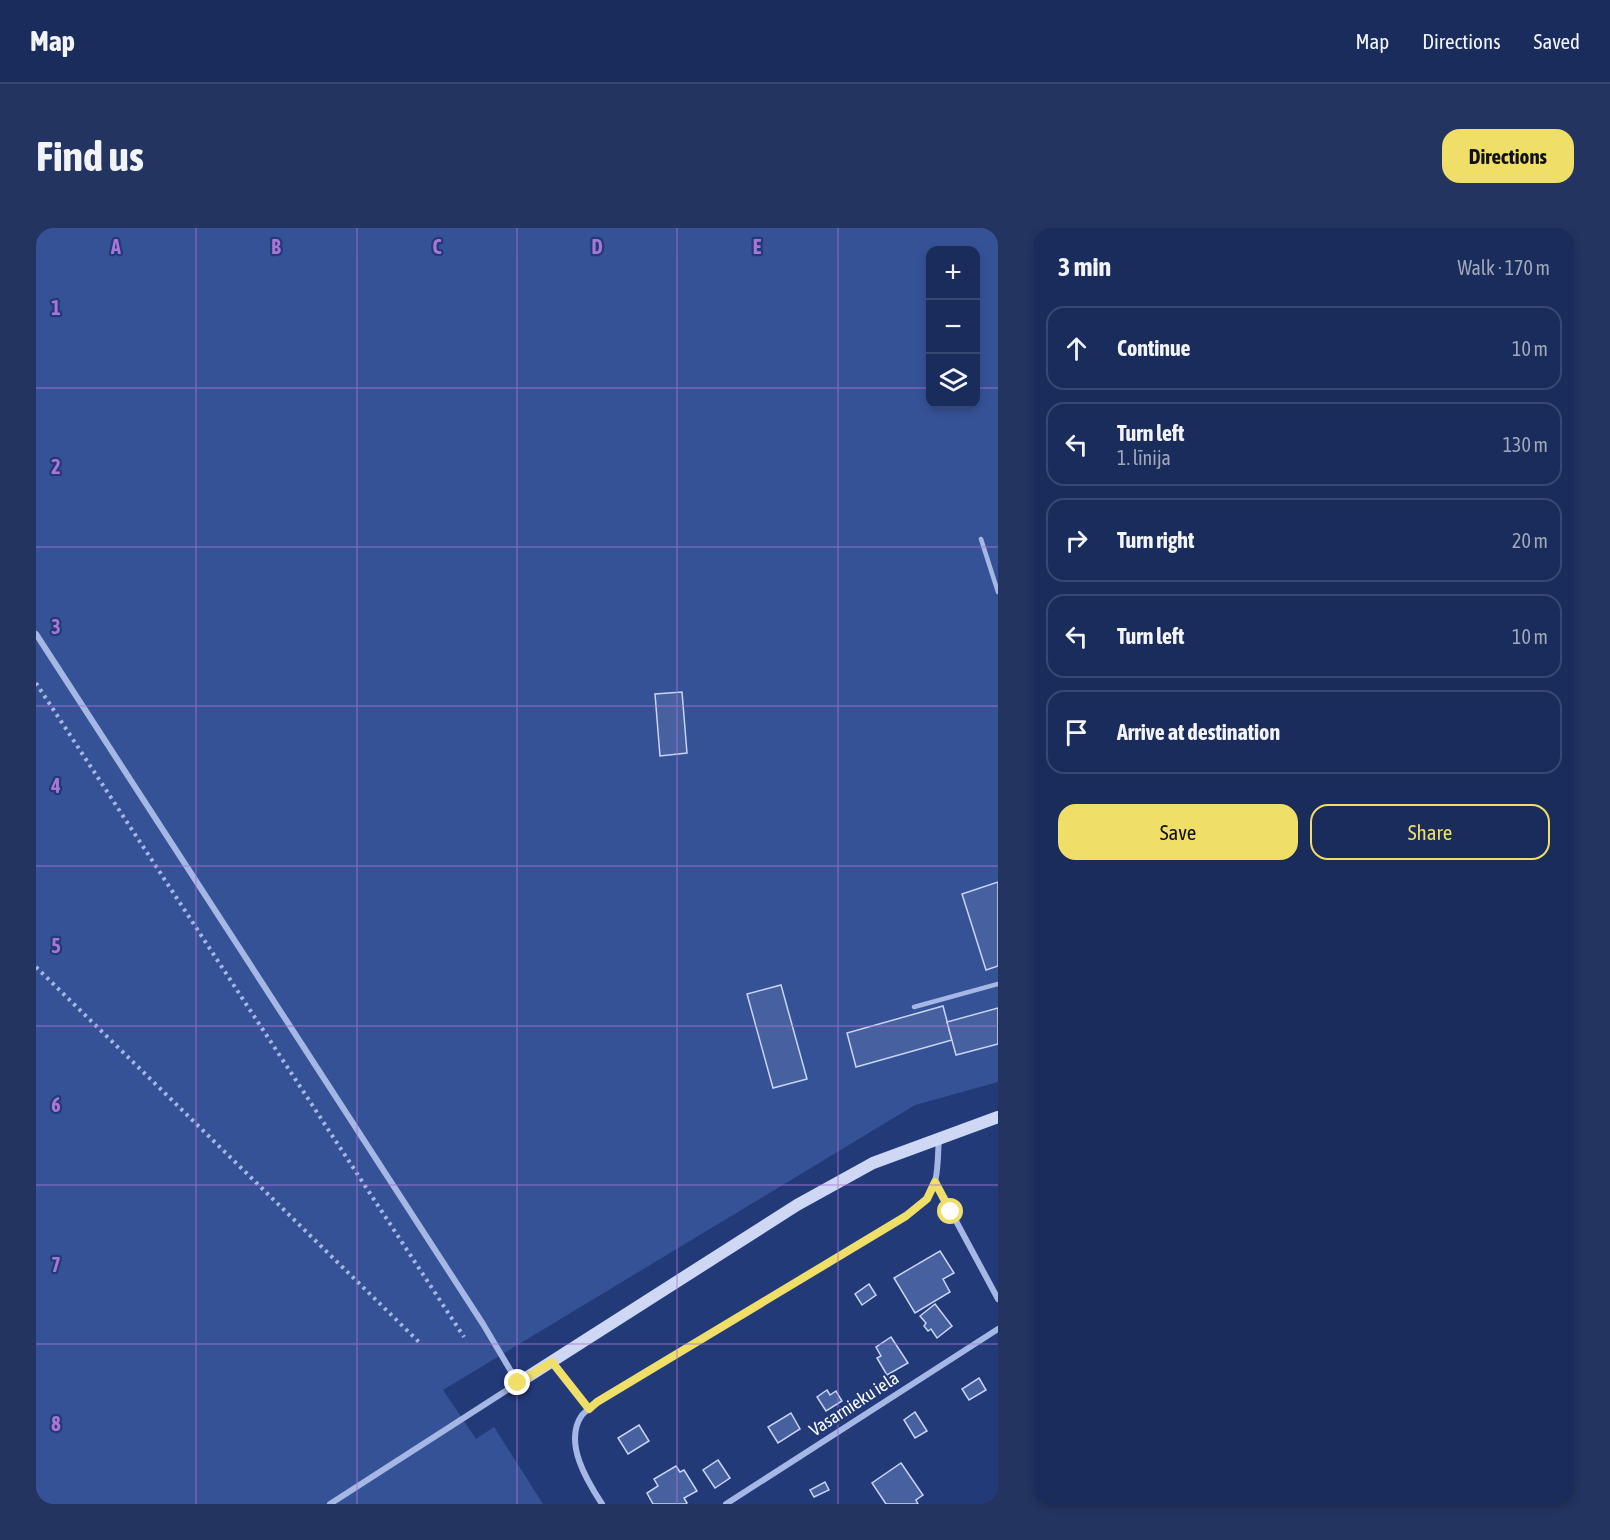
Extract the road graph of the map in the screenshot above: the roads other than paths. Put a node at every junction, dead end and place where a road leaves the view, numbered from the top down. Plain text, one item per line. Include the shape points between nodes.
1 (981, 539) dead end
2 (998, 592) edge
3 (36, 634) edge
4 (998, 984) edge
5 (914, 1007) dead end
6 (998, 1117) edge
7 (940, 1138) junction
8 (935, 1182) junction
9 (998, 1299) edge
10 (998, 1329) edge
11 (552, 1362) junction
12 (518, 1383) junction
13 (589, 1409) junction
14 (330, 1504) edge
15 (602, 1504) edge
16 (726, 1504) edge

1 - 2 lane
3 - 12 street
4 - 5 lane
6 - 7 street
7 - 8 street
7 - 11 street via 873,1163 797,1205
8 - 9 street
8 - 13 street via 927,1199 906,1216
10 - 16 street, Vasarnieku iela
11 - 12 street
11 - 13 street
12 - 14 street
13 - 15 street via 575,1433 577,1456 586,1481

